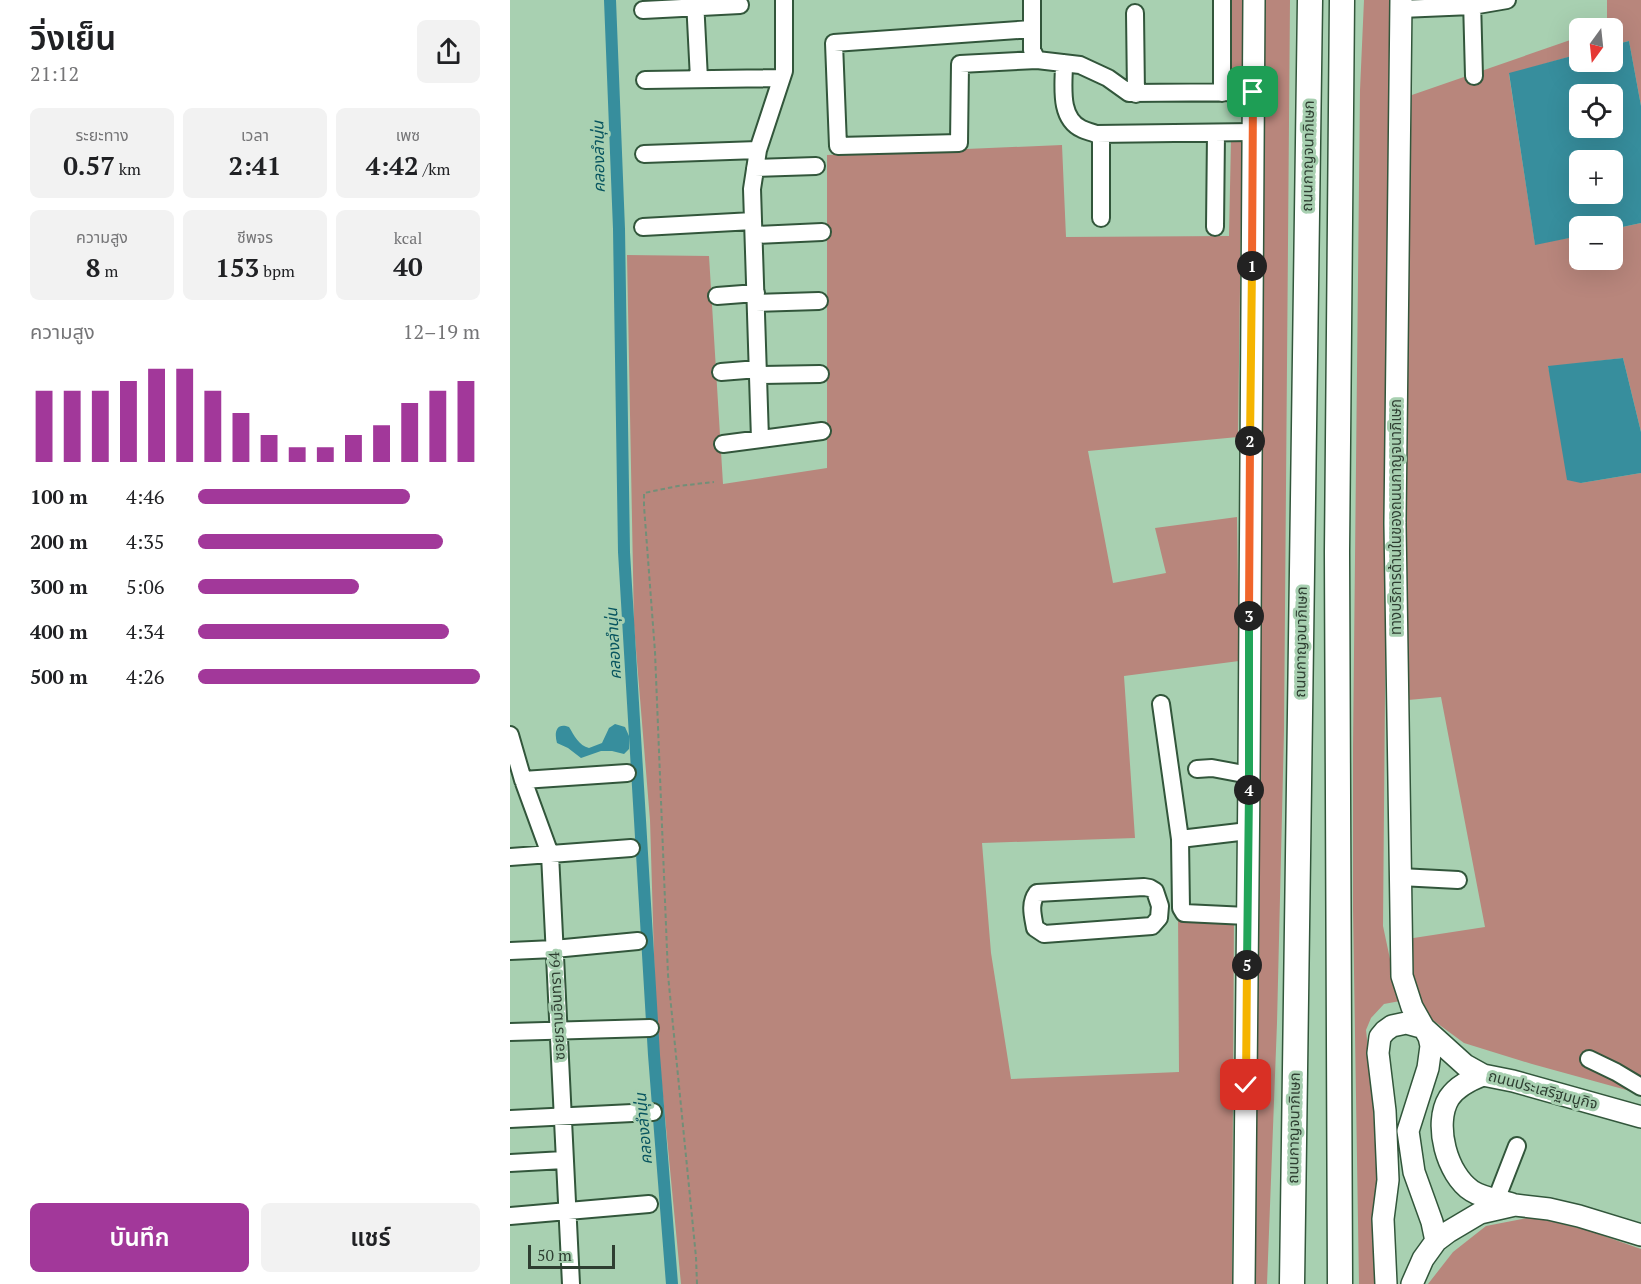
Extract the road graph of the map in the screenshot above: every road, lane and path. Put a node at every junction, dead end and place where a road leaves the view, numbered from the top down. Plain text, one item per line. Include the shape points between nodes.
1 (784, 0) edge
2 (1032, 0) edge
3 (1222, 0) edge
4 (1254, 0) edge
5 (1310, 0) edge
6 (1342, 0) edge
7 (1507, 0) edge
8 (1472, 3) edge
9 (695, 4) edge
10 (1401, 4) edge
11 (740, 5) dead end
12 (643, 10) dead end
13 (1135, 13) dead end
14 (1032, 29) junction
15 (1037, 60) junction
16 (1064, 63) junction
17 (1474, 76) dead end
18 (781, 78) junction
19 (699, 79) junction
20 (645, 80) dead end
21 (1253, 92) junction
22 (1222, 93) junction
23 (1136, 94) junction
24 (1253, 132) junction
25 (1216, 133) junction
26 (1101, 134) junction
27 (758, 150) junction
28 (644, 154) dead end
29 (816, 166) dead end
30 (755, 168) junction
31 (1101, 218) dead end
32 (643, 226) dead end
33 (1215, 227) dead end
34 (753, 228) junction
35 (822, 232) dead end
36 (717, 296) dead end
37 (756, 298) junction
38 (819, 301) dead end
39 (721, 372) dead end
40 (758, 372) junction
41 (820, 374) dead end
42 (822, 431) dead end
43 (760, 439) junction
44 (723, 444) dead end
45 (714, 482) dead end
46 (1161, 704) dead end
47 (510, 735) edge
48 (1197, 769) dead end
49 (627, 773) dead end
50 (1249, 775) junction
51 (518, 776) edge
52 (1248, 831) junction
53 (1180, 839) junction
54 (631, 848) dead end
55 (550, 854) junction
56 (510, 858) edge
57 (1400, 877) junction
58 (1458, 880) dead end
59 (1181, 905) junction
60 (1160, 906) junction
61 (1247, 916) junction
62 (638, 940) dead end
63 (554, 949) junction
64 (510, 951) edge
65 (650, 1028) dead end
66 (1424, 1028) junction
67 (558, 1030) junction
68 (510, 1032) edge
69 (1589, 1059) dead end
70 (1483, 1075) junction
71 (1641, 1087) edge
72 (653, 1112) dead end
73 (562, 1116) junction
74 (1641, 1117) edge
75 (510, 1119) edge
76 (1517, 1146) dead end
77 (564, 1160) junction
78 (510, 1163) edge
79 (1506, 1202) junction
80 (649, 1204) dead end
81 (567, 1211) junction
82 (510, 1216) edge
83 (1641, 1235) edge
84 (1436, 1241) junction
85 (1385, 1248) junction
86 (1423, 1259) junction
87 (570, 1284) edge
88 (697, 1284) edge
89 (1244, 1284) edge
90 (1292, 1284) edge
91 (1340, 1284) edge
92 (1386, 1284) edge
93 (1412, 1284) edge

1 - 18 street
2 - 14 street
3 - 22 street
4 - 21 main road
5 - 90 highway, ถนนกาญจนาภิเษก
6 - 91 highway via 1337,540
7 - 8 street
8 - 10 street
8 - 17 street
9 - 11 street
9 - 12 street
9 - 19 street
10 - 57 main road, ทางบริการด้านในของถนนกาญจนาภิเษก via 1395,523
13 - 23 street
14 - 15 street via 1032,50
14 - 15 street via 834,43 838,146 959,143 960,64
15 - 16 street
16 - 23 street via 1080,65
16 - 26 street via 1068,116 1080,129
18 - 19 street
18 - 27 street
19 - 20 street
21 - 22 street
21 - 24 main road
22 - 23 street
24 - 25 street
24 - 50 main road
25 - 26 street
25 - 33 street
26 - 31 street
27 - 28 street
27 - 30 street
29 - 30 street
30 - 34 street
32 - 34 street
34 - 35 street
34 - 37 street
36 - 37 street
37 - 38 street
37 - 40 street
39 - 40 street
40 - 41 street
40 - 43 street
42 - 43 street
43 - 44 street
45 - 88 path via 644,493 655,652 668,975
46 - 53 street
47 - 51 street, ซอยรามอินทรา 64
48 - 50 street
49 - 51 street
50 - 52 main road
51 - 55 street, ซอยรามอินทรา 64
52 - 53 street
52 - 61 main road
53 - 59 street
54 - 55 street
55 - 56 street
55 - 63 street, ซอยรามอินทรา 64
57 - 58 street
57 - 66 main road, ทางบริการด้านในของถนนกาญจนาภิเษก via 1402,976 1412,1008
59 - 60 street
59 - 61 street via 1184,913
60 - 60 street via 1159,918 1152,926 1044,934 1035,928 1031,907 1037,892 1144,887 1155,891
61 - 89 main road
62 - 63 street
63 - 64 street
63 - 67 street, ซอยรามอินทรา 64
65 - 67 street
66 - 70 main road, ถนนประเสริฐมนูกิจ via 1465,1065
66 - 84 main road, ทางบริการด้านในของถนนกาญจนาภิเษก via 1431,1046 1430,1058 1407,1131 1414,1172
66 - 85 main road via 1399,1024 1385,1031 1378,1042 1388,1180 1383,1219
67 - 68 street
67 - 73 street, ซอยรามอินทรา 64
69 - 71 street
70 - 74 main road, ถนนประเสริฐมนูกิจ
70 - 79 main road via 1462,1084 1450,1096 1442,1115 1442,1134 1461,1182 1478,1194
72 - 73 street
73 - 75 street
73 - 77 street, ซอยรามอินทรา 64
76 - 79 street
77 - 78 street
77 - 81 street, ซอยรามอินทรา 64
79 - 83 main road via 1549,1209
79 - 84 main road via 1480,1213
80 - 81 street
81 - 82 street
81 - 87 street, ซอยรามอินทรา 64
84 - 86 main road
85 - 86 main road via 1393,1257 1403,1260
85 - 92 main road
86 - 93 main road

